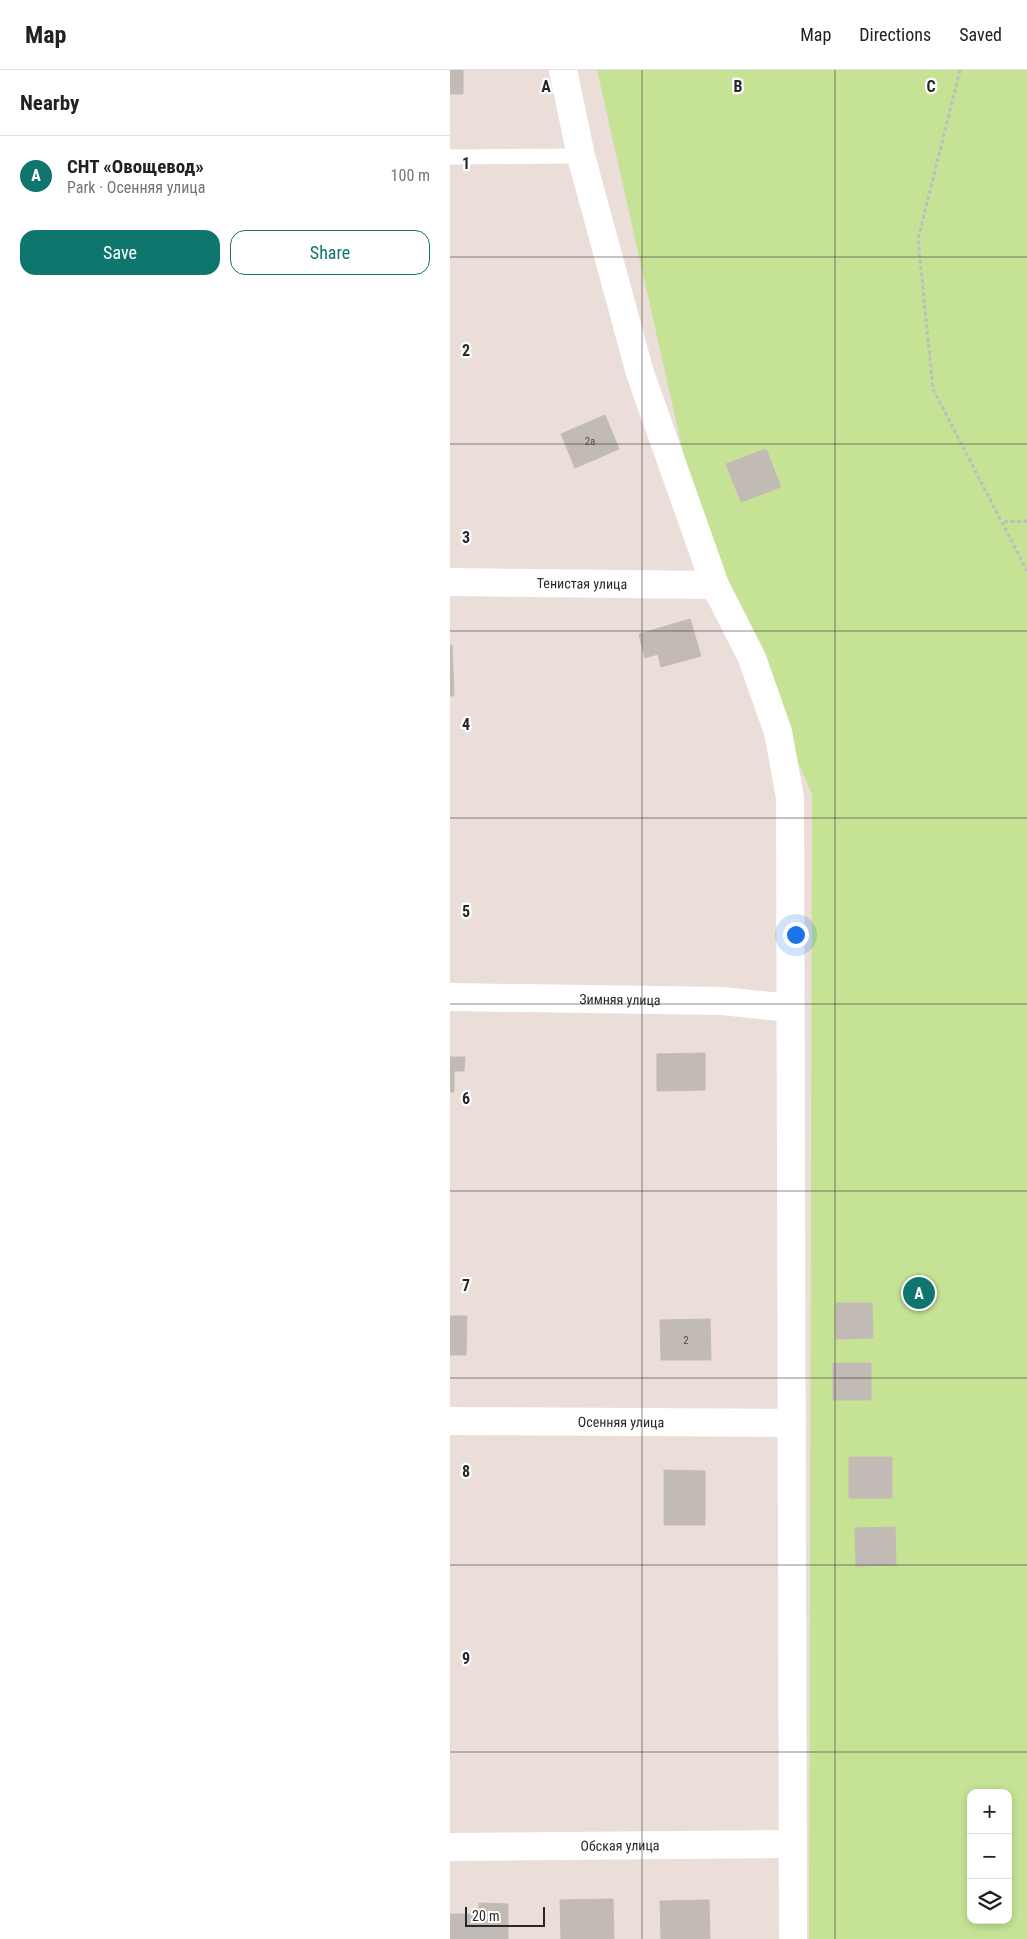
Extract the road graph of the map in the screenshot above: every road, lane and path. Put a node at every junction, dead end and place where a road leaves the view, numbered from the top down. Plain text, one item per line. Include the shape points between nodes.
1 (563, 70) edge
2 (960, 70) edge
3 (581, 156) junction
4 (450, 157) edge
5 (1027, 521) edge
6 (1004, 522) junction
7 (1027, 571) edge
8 (450, 582) edge
9 (715, 585) junction
10 (450, 997) edge
11 (789, 1008) junction
12 (450, 1421) edge
13 (792, 1423) junction
14 (791, 1844) junction
15 (450, 1847) edge
16 (793, 1939) edge

1 - 3 street
2 - 6 path via 918,249 933,389
3 - 4 lane
3 - 9 street via 640,373
5 - 6 path
6 - 7 path
8 - 9 street, Тенистая улица
9 - 11 street via 752,658 778,732 788,787
10 - 11 street, Зимняя улица via 722,1001
11 - 13 street
12 - 13 street, Осенняя улица
13 - 14 street
14 - 15 street, Обская улица
14 - 16 street

